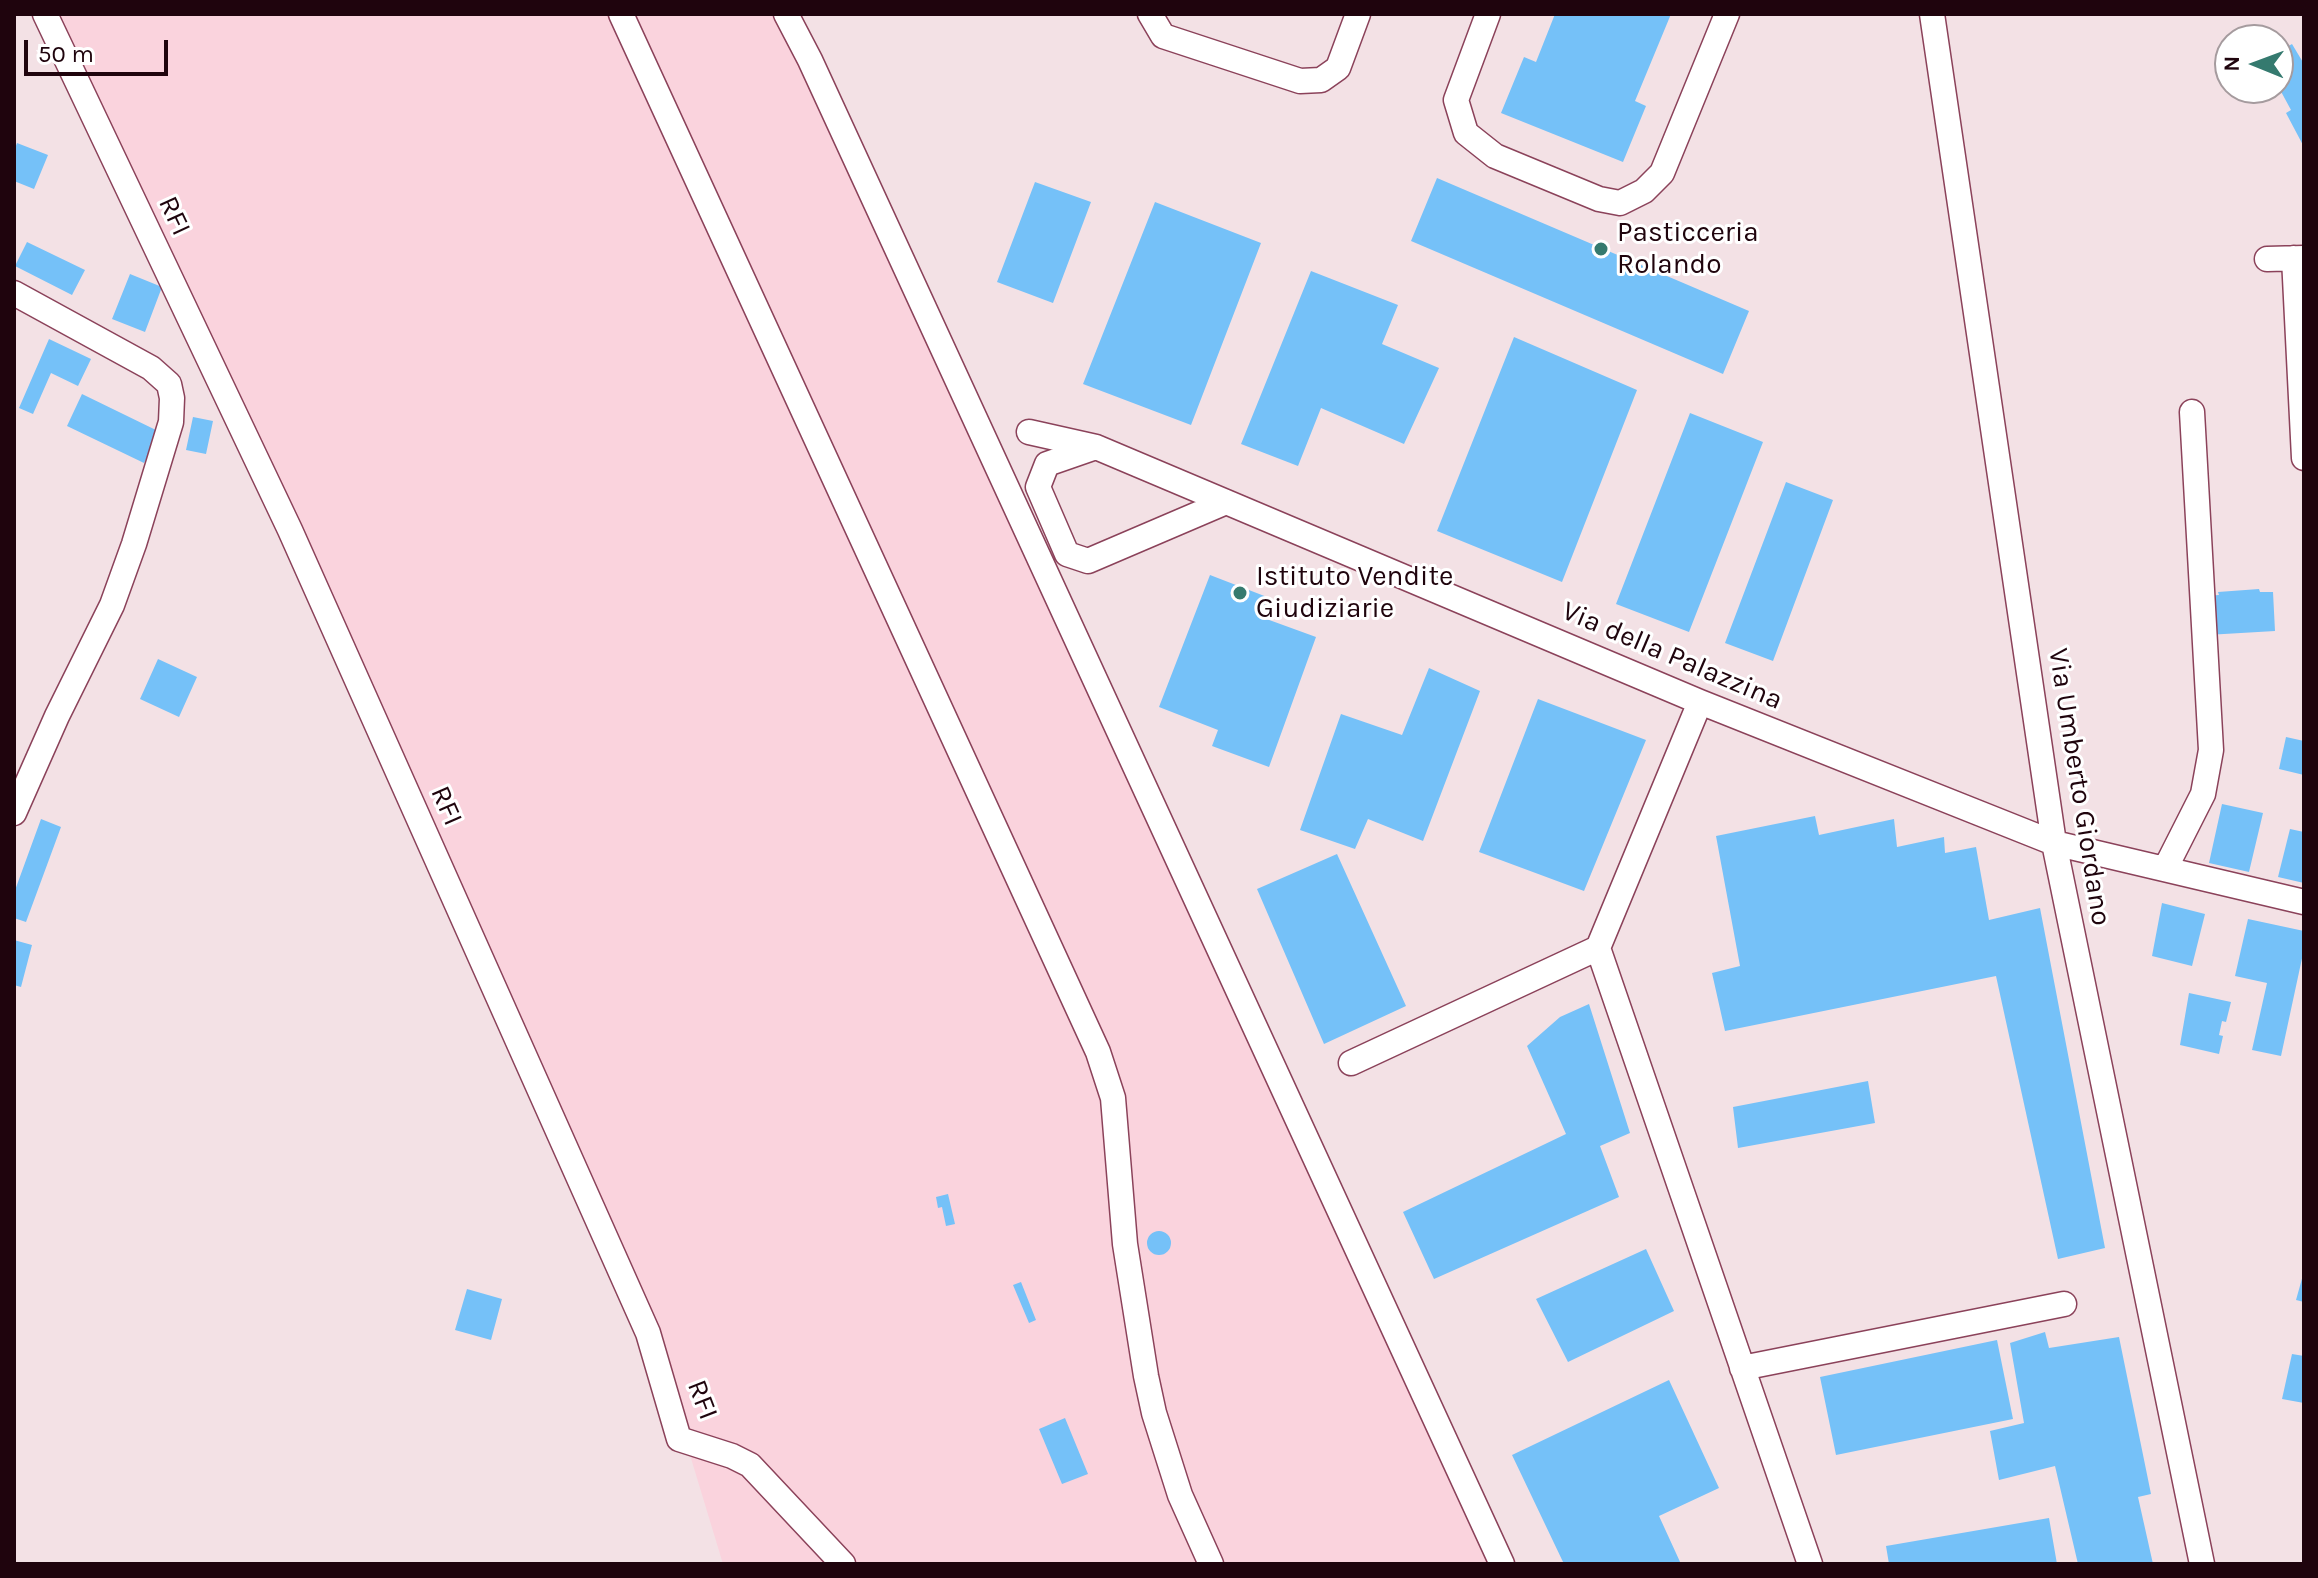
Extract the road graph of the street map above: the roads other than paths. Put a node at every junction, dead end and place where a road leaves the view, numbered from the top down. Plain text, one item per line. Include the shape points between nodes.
1 (45, 14) edge
2 (621, 14) edge
3 (786, 14) edge
4 (1150, 14) edge
5 (1358, 14) edge
6 (1488, 14) edge
7 (1727, 14) edge
8 (1932, 14) edge
9 (2299, 258) edge
10 (2267, 259) dead end
11 (14, 293) edge
12 (2192, 412) dead end
13 (1029, 432) dead end
14 (1096, 447) junction
15 (2304, 458) edge
16 (1226, 502) junction
17 (1700, 702) junction
18 (14, 813) edge
19 (2054, 843) junction
20 (2165, 869) junction
21 (2304, 902) edge
22 (1598, 948) junction
23 (1351, 1063) dead end
24 (2064, 1304) dead end
25 (1742, 1368) junction
26 (843, 1564) edge
27 (1211, 1564) edge
28 (1502, 1564) edge
29 (1810, 1564) edge
30 (2202, 1564) edge

1 - 26 street, RFI via 290,530 648,1333 679,1439 750,1465
2 - 27 street via 1108,1076 1125,1244 1146,1376 1180,1495
3 - 28 street
4 - 5 street via 1163,36 1300,81 1321,80 1338,68
6 - 7 street via 1456,100 1466,133 1495,156 1620,203 1644,191 1662,173
8 - 19 street, Via Umberto Giordano
9 - 10 street
9 - 15 street
11 - 18 street via 151,368 169,384 172,398 171,422 112,605
12 - 20 street via 2211,750 2203,794
13 - 14 street, Via della Palazzina
14 - 16 street, Via della Palazzina
14 - 16 street via 1047,464 1038,487 1067,554 1088,561
16 - 17 street, Via della Palazzina
17 - 19 street, Via della Palazzina
17 - 22 street
19 - 20 street, Via della Palazzina
19 - 30 street, Via Umberto Giordano
20 - 21 street, Via della Palazzina
22 - 23 street
22 - 25 street
24 - 25 street
25 - 29 street

